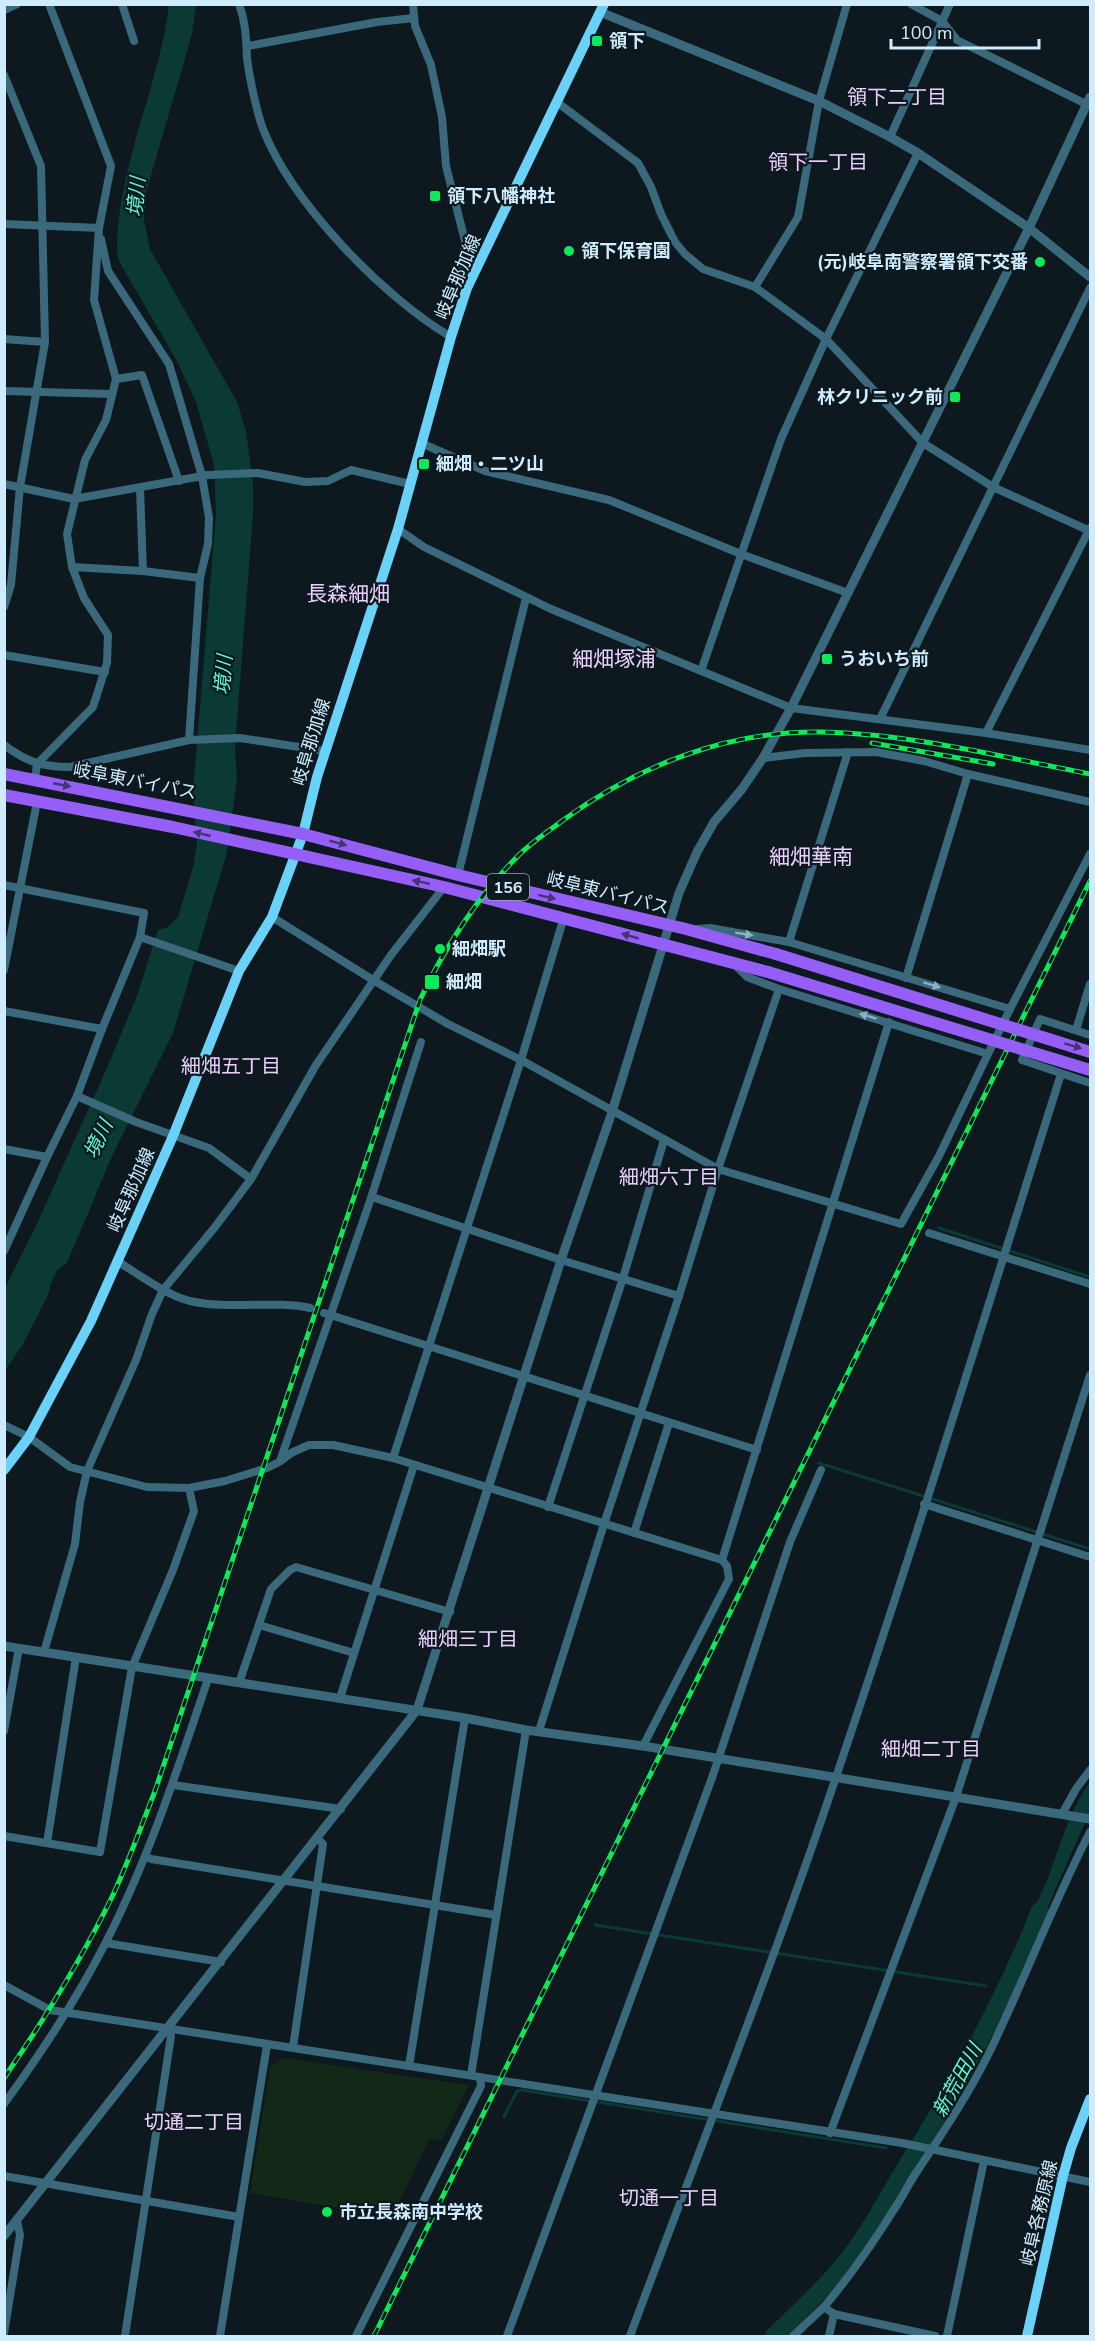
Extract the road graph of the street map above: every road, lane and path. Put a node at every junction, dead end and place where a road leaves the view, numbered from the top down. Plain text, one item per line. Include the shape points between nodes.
1 (17, 4) edge
2 (49, 4) edge
3 (122, 4) edge
4 (239, 4) edge
5 (413, 4) edge
6 (846, 4) edge
7 (911, 4) edge
8 (951, 4) edge
9 (602, 8) edge
10 (4, 10) edge
11 (414, 18) junction
12 (942, 21) junction
13 (134, 41) dead end
14 (248, 46) junction
15 (4, 75) edge
16 (819, 101) junction
17 (1089, 102) edge
18 (558, 103) junction
19 (890, 137) junction
20 (918, 153) junction
21 (4, 224) edge
22 (41, 225) junction
23 (99, 228) junction
24 (1029, 228) junction
25 (1090, 277) edge
26 (755, 287) junction
27 (467, 288) junction
28 (1090, 288) edge
29 (451, 337) junction
30 (4, 339) edge
31 (826, 339) junction
32 (45, 342) junction
33 (116, 379) junction
34 (4, 392) edge
35 (36, 393) junction
36 (112, 394) junction
37 (421, 443) junction
38 (923, 443) junction
39 (205, 476) junction
40 (179, 480) junction
41 (4, 484) edge
42 (410, 484) junction
43 (20, 487) junction
44 (140, 488) junction
45 (993, 488) junction
46 (74, 499) junction
47 (398, 529) junction
48 (1090, 529) edge
49 (741, 554) junction
50 (72, 567) junction
51 (143, 571) junction
52 (200, 578) junction
53 (8, 585) edge
54 (848, 593) junction
55 (526, 598) junction
56 (4, 607) edge
57 (4, 655) edge
58 (701, 671) junction
59 (105, 672) junction
60 (791, 708) junction
61 (880, 719) junction
62 (986, 733) junction
63 (190, 740) junction
64 (4, 745) edge
65 (1090, 750) edge
66 (325, 751) junction
67 (848, 752) junction
68 (763, 758) junction
69 (38, 764) junction
70 (4, 774) edge
71 (968, 774) junction
72 (35, 780) junction
73 (4, 795) edge
74 (37, 802) junction
75 (1090, 802) edge
76 (303, 834) junction
77 (1090, 854) edge
78 (296, 855) junction
79 (458, 875) junction
80 (4, 885) edge
81 (444, 887) junction
82 (20, 888) junction
83 (272, 917) junction
84 (564, 917) junction
85 (668, 926) junction
86 (686, 929) junction
87 (140, 937) junction
88 (789, 942) junction
89 (663, 945) junction
90 (732, 963) junction
91 (4, 970) edge
92 (239, 971) junction
93 (906, 978) junction
94 (373, 980) junction
95 (1090, 984) edge
96 (779, 989) junction
97 (1011, 1009) junction
98 (4, 1011) edge
99 (889, 1022) junction
100 (102, 1029) junction
101 (1076, 1030) junction
102 (1090, 1035) edge
103 (422, 1042) dead end
104 (1090, 1052) edge
105 (988, 1054) junction
106 (521, 1060) junction
107 (1090, 1070) edge
108 (1061, 1074) junction
109 (1090, 1083) edge
110 (77, 1096) junction
111 (612, 1112) junction
112 (173, 1136) junction
113 (664, 1140) junction
114 (4, 1149) edge
115 (47, 1157) junction
116 (718, 1169) junction
117 (251, 1179) junction
118 (372, 1197) junction
119 (832, 1203) junction
120 (467, 1227) junction
121 (929, 1233) dead end
122 (4, 1251) edge
123 (1004, 1256) junction
124 (561, 1260) junction
125 (117, 1261) junction
126 (623, 1278) junction
127 (1090, 1284) edge
128 (164, 1290) junction
129 (679, 1296) junction
130 (310, 1308) dead end
131 (328, 1314) junction
132 (429, 1347) junction
133 (1090, 1376) edge
134 (525, 1377) junction
135 (583, 1396) junction
136 (640, 1414) junction
137 (669, 1423) junction
138 (4, 1425) edge
139 (29, 1437) junction
140 (757, 1450) junction
141 (393, 1458) junction
142 (279, 1462) junction
143 (414, 1465) junction
144 (4, 1470) edge
145 (821, 1470) dead end
146 (87, 1471) junction
147 (189, 1488) junction
148 (489, 1489) junction
149 (924, 1504) junction
150 (548, 1507) junction
151 (604, 1524) junction
152 (634, 1533) junction
153 (1039, 1542) junction
154 (1090, 1557) edge
155 (722, 1560) junction
156 (374, 1590) junction
157 (450, 1612) junction
158 (259, 1625) junction
159 (4, 1646) edge
160 (19, 1648) junction
161 (44, 1652) junction
162 (354, 1653) junction
163 (76, 1657) junction
164 (132, 1667) junction
165 (208, 1679) junction
166 (239, 1683) junction
167 (340, 1698) junction
168 (417, 1710) junction
169 (465, 1718) junction
170 (526, 1730) junction
171 (4, 1731) edge
172 (539, 1731) junction
173 (643, 1746) junction
174 (717, 1759) junction
175 (1090, 1770) edge
176 (836, 1778) junction
177 (173, 1785) junction
178 (956, 1797) junction
179 (341, 1809) junction
180 (1065, 1814) junction
181 (1090, 1819) edge
182 (1090, 1832) edge
183 (4, 1836) edge
184 (318, 1839) junction
185 (47, 1843) junction
186 (145, 1856) junction
187 (284, 1882) junction
188 (317, 1885) junction
189 (434, 1905) junction
190 (496, 1915) junction
191 (106, 1943) junction
192 (221, 1962) junction
193 (4, 1985) edge
194 (67, 2013) junction
195 (168, 2029) junction
196 (267, 2045) junction
197 (293, 2047) junction
198 (409, 2066) junction
199 (471, 2075) junction
200 (480, 2077) junction
201 (595, 2095) junction
202 (1090, 2099) edge
203 (4, 2104) edge
204 (712, 2115) junction
205 (830, 2133) junction
206 (931, 2149) junction
207 (984, 2161) junction
208 (4, 2176) edge
209 (1064, 2176) junction
210 (1090, 2182) edge
211 (46, 2183) junction
212 (146, 2200) junction
213 (239, 2217) junction
214 (17, 2220) junction
215 (4, 2236) edge
216 (824, 2307) junction
217 (834, 2314) junction
218 (4, 2333) edge
219 (125, 2337) edge
220 (220, 2337) edge
221 (356, 2337) edge
222 (507, 2337) edge
223 (630, 2337) edge
224 (793, 2337) edge
225 (829, 2337) edge
226 (935, 2337) edge
227 (947, 2337) edge
228 (1028, 2337) edge

1 - 10 street
2 - 23 street via 111,166
3 - 13 street
4 - 14 street
5 - 11 street
6 - 16 street
7 - 12 street
8 - 12 street
9 - 16 street
9 - 18 main road, 岐阜那加線
11 - 14 street
11 - 27 street via 431,65 442,117 446,166 465,241 462,272
12 - 17 street via 957,40
12 - 19 street
14 - 29 street via 247,59 263,128 292,185 340,242 400,302
15 - 22 street via 41,166
16 - 19 street
16 - 26 street via 798,217
17 - 24 street
18 - 26 street via 638,163 685,254 703,269
18 - 27 main road, 岐阜那加線
19 - 20 street
20 - 24 street
20 - 31 street
21 - 22 street
22 - 23 street
22 - 32 street
23 - 33 street via 94,300
23 - 39 street via 108,271 169,364
24 - 25 street
24 - 38 street
26 - 31 street
27 - 29 main road, 岐阜那加線
28 - 45 street
29 - 37 main road, 岐阜那加線
30 - 32 street
31 - 38 street
31 - 49 street via 781,439
32 - 35 street
33 - 36 street
33 - 40 street via 142,375
34 - 35 street
35 - 36 street
35 - 43 street
36 - 46 street via 106,420 86,460
37 - 42 main road, 岐阜那加線
37 - 49 street via 485,471 609,500
38 - 45 street
38 - 54 street
39 - 40 street
39 - 42 street via 258,473 305,482 328,481 351,470
39 - 52 street via 208,544
40 - 44 street
41 - 43 street
42 - 47 main road, 岐阜那加線
43 - 46 street
43 - 53 street
44 - 46 street
44 - 51 street
45 - 48 street
45 - 61 street
46 - 50 street via 67,534
47 - 55 street via 424,547
47 - 66 main road, 岐阜那加線
48 - 62 street
49 - 54 street
49 - 58 street
50 - 51 street
50 - 59 street via 84,598 108,635
51 - 52 street
52 - 63 street
53 - 56 street
54 - 60 street
55 - 58 street
55 - 79 street
57 - 59 street
58 - 60 street
59 - 69 street via 93,707
60 - 61 street
60 - 68 street
61 - 62 street
62 - 65 street
63 - 66 street via 240,738
63 - 69 street via 70,767
64 - 69 street via 21,758
66 - 76 main road, 岐阜那加線
67 - 68 street
67 - 71 street via 924,761
67 - 88 street
68 - 85 street via 714,822 697,852
69 - 72 street
70 - 72 highway, 岐阜東バイパス / 156
71 - 75 street
71 - 93 street
72 -> 76 highway, 岐阜東バイパス / 156
73 - 74 highway, 岐阜東バイパス / 156
78 -> 74 highway, 岐阜東バイパス / 156
74 - 82 street
76 - 78 main road, 岐阜那加線
76 -> 79 highway, 岐阜東バイパス / 156
77 - 97 street
81 -> 78 highway, 岐阜東バイパス / 156
78 - 83 main road, 岐阜那加線
79 -> 85 highway, 岐阜東バイパス / 156
80 - 82 street
81 - 84 highway, 岐阜東バイパス / 156
81 - 94 street
82 - 87 street via 144,913
82 - 91 street
83 - 92 main road, 岐阜那加線
83 - 94 street
89 -> 84 highway, 岐阜東バイパス / 156
84 - 106 street
85 - 86 highway, 岐阜東バイパス / 156
85 - 89 street
86 -> 88 street via 710,928
86 -> 104 highway, 岐阜東バイパス / 156, bridge
87 - 92 street
87 - 100 street
88 - 93 street
89 - 90 highway, 岐阜東バイパス / 156
89 - 111 street
90 - 96 street via 747,977
90 - 107 highway, 岐阜東バイパス / 156, bridge
92 - 112 main road, 岐阜那加線
93 -> 97 street
94 - 106 street
94 - 117 street via 300,1089
95 - 101 street
99 -> 96 street
96 - 116 street
97 - 105 street
98 - 100 street
99 - 105 street
99 - 119 street
100 - 110 street
101 - 102 street
101 - 108 street via 1040,1019 1022,1060
103 - 118 street
105 - 119 street via 901,1224
106 - 111 street
106 - 120 street
108 - 109 street
108 - 123 street
110 - 112 street
110 - 115 street
111 - 113 street
111 - 124 street
112 - 117 street via 209,1148
112 - 125 main road, 岐阜那加線
113 - 116 street
113 - 126 street
114 - 115 street
115 - 122 street
116 - 119 street
116 - 129 street
117 - 128 street
118 - 120 street
118 - 131 street
119 - 140 street
120 - 124 street
120 - 132 street
121 - 123 street
123 - 127 street
123 - 149 street
124 - 126 street
124 - 134 street
125 - 128 street
125 - 139 main road, 岐阜那加線 via 91,1320
126 - 129 street
126 - 135 street
128 - 130 street via 190,1301
128 - 146 street
129 - 136 street
131 - 132 street
131 - 142 street
132 - 134 street
132 - 141 street
133 - 153 street
134 - 135 street
134 - 148 street
135 - 136 street
135 - 150 street
136 - 137 street
136 - 151 street
137 - 140 street
137 - 152 street
138 - 139 street
139 - 144 main road, 岐阜那加線
139 - 146 street via 70,1467
140 - 155 street
141 - 142 street via 333,1445 309,1445
141 - 143 street
142 - 147 street
143 - 148 street
143 - 156 street
145 - 174 street via 790,1542
146 - 147 street via 147,1487
146 - 161 street via 75,1544
147 - 164 street via 195,1511
148 - 150 street
148 - 157 street
149 - 153 street
149 - 176 street
150 - 151 street
151 - 152 street
151 - 172 street
152 - 155 street
153 - 154 street
153 - 178 street
155 - 173 street via 729,1579
156 - 157 street
156 - 158 street via 296,1567 271,1589
156 - 162 street
157 - 168 street
158 - 162 street
158 - 166 street
159 - 160 street
160 - 161 street
160 - 171 street
161 - 163 street
162 - 167 street
163 - 164 street
163 - 185 street
164 - 165 street
164 - 185 street via 100,1852
165 - 166 street
165 - 177 street
166 - 167 street
167 - 168 street
168 - 169 street
168 - 179 street
169 - 170 street
169 - 189 street
170 - 172 street
170 - 190 street
172 - 173 street
173 - 174 street
174 - 176 street
174 - 201 street
175 - 180 street
176 - 178 street
176 - 204 street
177 - 179 street
177 - 186 street
178 - 180 street
178 - 205 street
179 - 184 street
180 - 181 street
182 - 206 street via 986,2058
183 - 185 street
184 - 187 street
184 - 188 street via 323,1844
186 - 187 street
186 - 191 street
187 - 188 street
187 - 192 street
188 - 189 street
188 - 197 street
189 - 190 street
189 - 198 street
190 - 199 street
191 - 192 street
191 - 194 street
192 - 195 street
193 - 194 street via 50,2010
194 - 195 street
194 - 203 street
195 - 196 street
195 - 211 street
195 - 212 street via 171,2036
196 - 197 street
196 - 213 street
197 - 198 street
198 - 199 street
199 - 200 street
200 - 201 street
200 - 221 street via 481,2086
201 - 204 street
201 - 222 street
202 - 209 main road, 岐阜各務原線
204 - 205 street
204 - 223 street
205 - 206 street
206 - 207 street
206 - 216 street via 849,2276
207 - 209 street
207 - 227 street
208 - 211 street
209 - 210 street
209 - 228 main road, 岐阜各務原線
211 - 212 street
211 - 214 street
212 - 213 street
212 - 219 street
213 - 220 street
214 - 215 street
214 - 218 street via 20,2235
216 - 217 street
216 - 224 street
217 - 225 street
217 - 226 street

